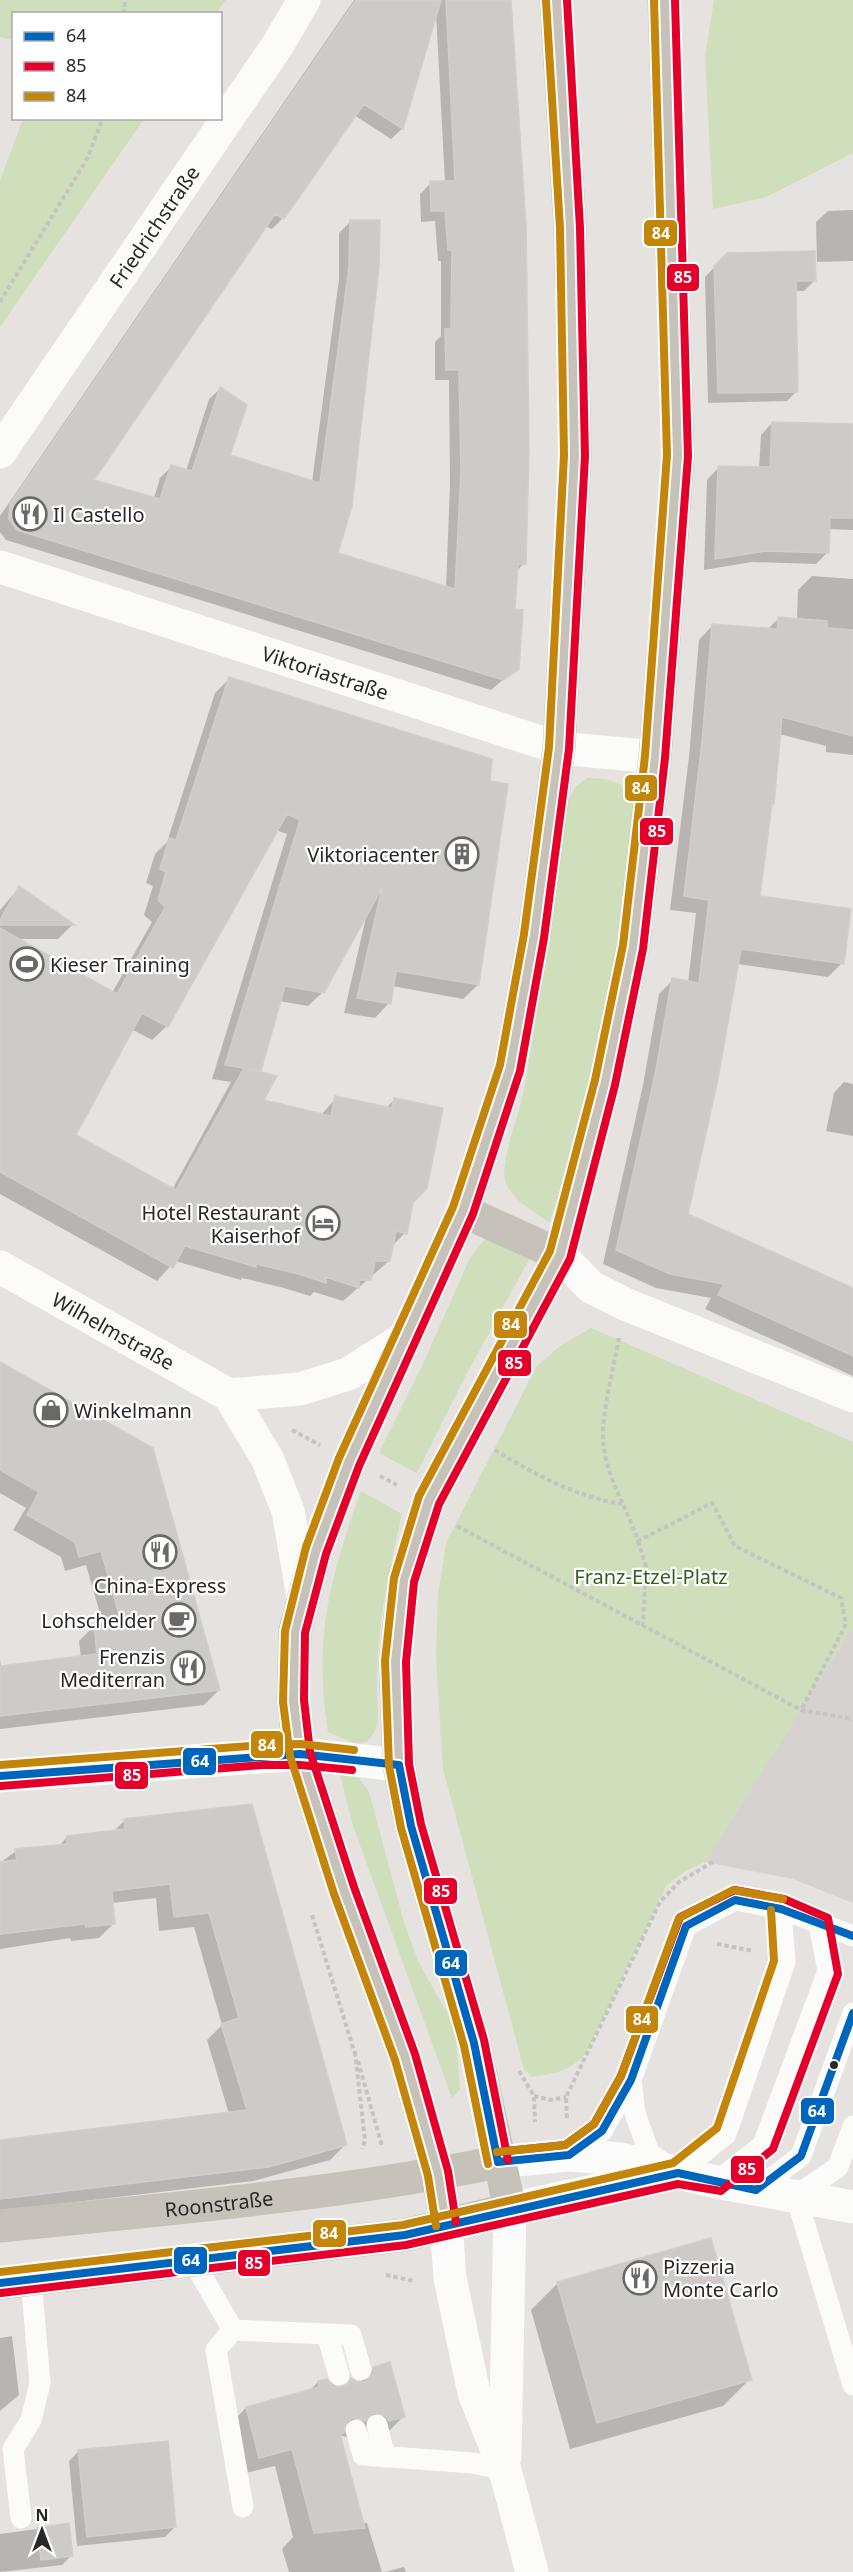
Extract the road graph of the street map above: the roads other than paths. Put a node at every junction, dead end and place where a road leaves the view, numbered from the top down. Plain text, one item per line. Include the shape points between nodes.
1 (304, 0) edge
2 (556, 0) edge
3 (667, 5) edge
4 (0, 452) edge
5 (0, 567) edge
6 (559, 747) junction
7 (655, 757) junction
8 (463, 1211) junction
9 (560, 1255) junction
10 (0, 1267) edge
11 (405, 1338) junction
12 (229, 1395) junction
13 (853, 1396) edge
14 (303, 1597) junction
15 (300, 1754) junction
16 (399, 1765) junction
17 (0, 1776) edge
18 (782, 1909) junction
19 (819, 1924) junction
20 (853, 1936) edge
21 (853, 2013) edge
22 (632, 2080) junction
23 (853, 2126) edge
24 (569, 2155) junction
25 (498, 2162) junction
26 (678, 2173) junction
27 (438, 2174) junction
28 (716, 2182) junction
29 (756, 2190) junction
30 (796, 2196) junction
31 (847, 2201) edge
32 (510, 2209) junction
33 (446, 2224) junction
34 (0, 2226) edge
35 (193, 2261) junction
36 (16, 2281) edge
37 (233, 2330) junction
38 (327, 2334) junction
39 (361, 2370) dead end
40 (339, 2375) dead end
41 (853, 2385) edge
42 (377, 2425) dead end
43 (356, 2430) dead end
44 (385, 2457) junction
45 (505, 2470) junction
46 (243, 2507) dead end
47 (21, 2518) dead end
48 (532, 2572) edge

1 - 4 street, Friedrichstraße via 277,46
2 - 6 main road via 570,228 575,455
3 - 7 main road via 678,455
5 - 6 street, Viktoriastraße
6 - 7 street, Viktoriastraße
6 - 8 main road via 534,936 510,1068
7 - 9 main road via 633,947 605,1082
8 - 9 main road
8 - 11 main road
9 - 13 street via 591,1287 625,1304
9 - 16 main road via 429,1500 404,1580 395,1662
10 - 12 street, Wilhelmstraße
11 - 12 street via 348,1374 310,1386
11 - 14 main road via 349,1462
12 - 14 street, Wilhelmstraße via 268,1460 288,1511
14 - 15 main road via 295,1631 293,1701
15 - 16 street
15 - 17 street
15 - 27 main road via 405,2057
16 - 25 main road via 411,1826 474,2043
18 - 19 lane
18 - 22 lane via 735,1900 686,1926
18 - 26 lane via 785,1962 726,2134
19 - 20 lane
19 - 28 lane via 828,1971 763,2145
21 - 29 lane via 801,2156
22 - 24 lane via 602,2131
22 - 26 lane via 634,2113 650,2153
23 - 30 lane via 838,2167
24 - 25 street
24 - 26 street via 621,2159
25 - 27 main road, Roonstraße
25 - 32 main road
26 - 28 street
26 - 32 street
27 - 33 main road
27 - 34 main road, Roonstraße via 316,2193
28 - 29 street
29 - 30 street
30 - 31 street
30 - 41 lane
32 - 33 main road
32 - 45 street
33 - 35 main road via 405,2235
33 - 45 street via 450,2278 474,2393
35 - 36 main road
35 - 37 lane
36 - 47 lane via 40,2383 31,2420 13,2449
37 - 38 lane
37 - 46 lane via 216,2350
38 - 39 lane via 351,2335
38 - 40 lane
42 - 44 lane
43 - 44 lane via 363,2455
44 - 45 lane via 473,2463
45 - 48 street

